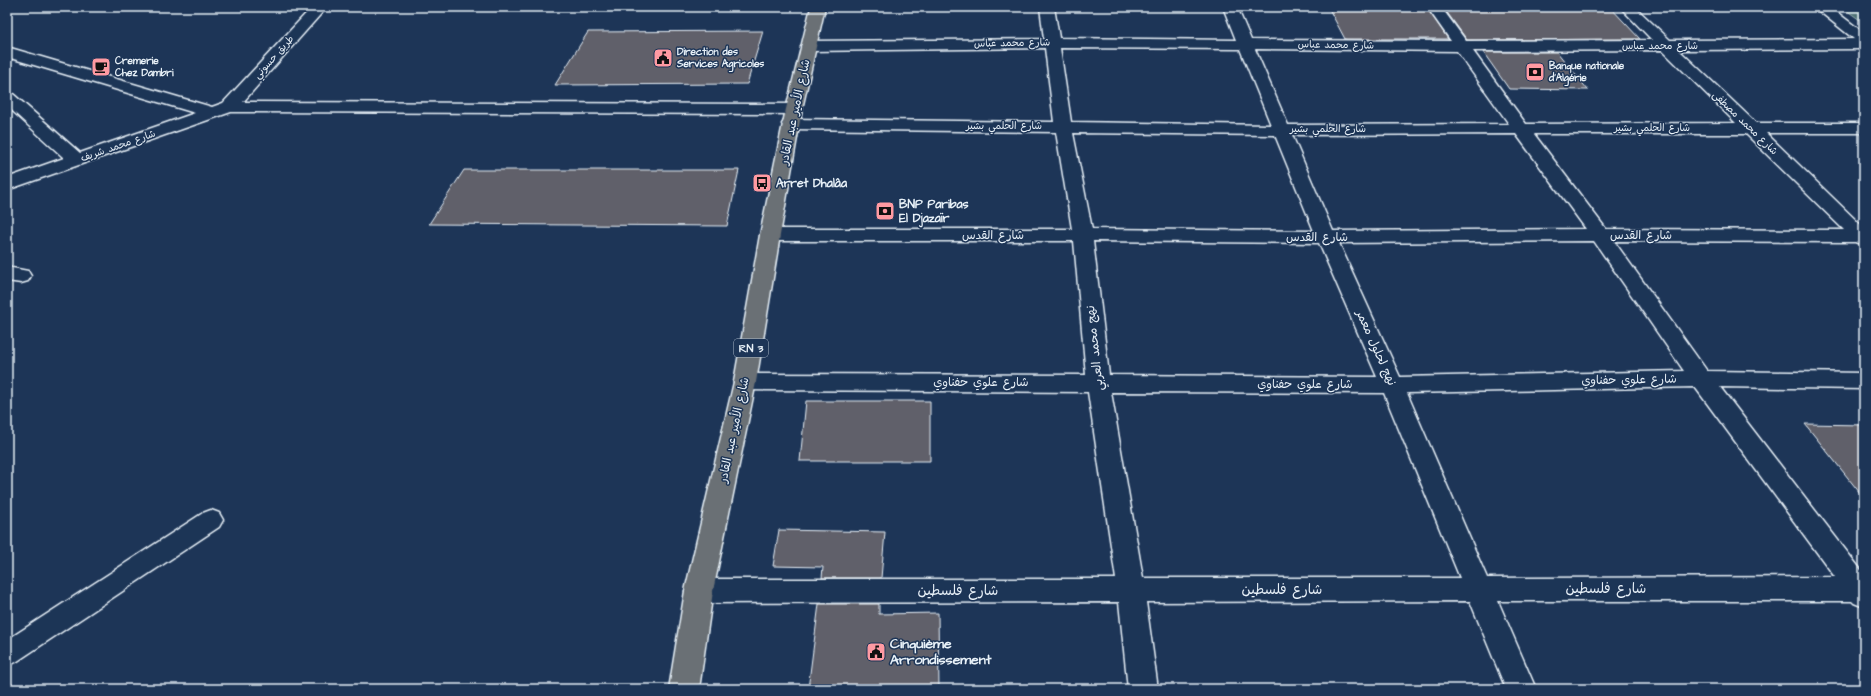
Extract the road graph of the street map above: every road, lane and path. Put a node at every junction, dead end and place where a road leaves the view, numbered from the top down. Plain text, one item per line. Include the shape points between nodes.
1 (320, 7) edge
2 (818, 7) edge
3 (1047, 7) edge
4 (1230, 7) edge
5 (1434, 7) edge
6 (1627, 7) edge
7 (1821, 7) edge
8 (1864, 40) edge
9 (1052, 43) junction
10 (1245, 44) junction
11 (1864, 44) edge
12 (809, 46) junction
13 (1462, 46) junction
14 (1666, 46) junction
15 (7, 52) edge
16 (7, 97) edge
17 (229, 107) junction
18 (213, 113) junction
19 (792, 116) junction
20 (1063, 126) junction
21 (1520, 128) junction
22 (1750, 128) junction
23 (1864, 128) edge
24 (1280, 130) junction
25 (77, 160) junction
26 (7, 184) edge
27 (770, 235) junction
28 (1083, 235) junction
29 (1600, 235) junction
30 (1863, 237) edge
31 (1326, 238) junction
32 (1701, 379) junction
33 (1864, 381) edge
34 (745, 382) junction
35 (1098, 383) junction
36 (1392, 385) junction
37 (211, 520) dead end
38 (1478, 589) junction
39 (1131, 590) junction
40 (699, 591) junction
41 (1863, 591) edge
42 (7, 654) edge
43 (684, 689) edge
44 (1143, 689) edge
45 (1521, 689) edge

1 - 17 street, طريق حسوني
2 - 12 main road, شارع الأمير عبد القادر / RN 3
3 - 9 street, نهج محمد العربي
4 - 10 street, نهج لحلول معمر
5 - 13 street
6 - 14 street, شارع محمد مصطفى
7 - 8 street
9 - 10 street, شارع محمد عباس
9 - 12 street, شارع محمد عباس
9 - 20 street, نهج محمد العربي
10 - 13 street, شارع محمد عباس
10 - 24 street, نهج لحلول معمر
11 - 14 street, شارع محمد عباس
12 - 19 main road, شارع الأمير عبد القادر / RN 3
13 - 14 street, شارع محمد عباس
13 - 21 street
14 - 22 street, شارع محمد مصطفى
15 - 18 street
16 - 25 street
17 - 18 street, شارع محمد شريف
17 - 19 street, شارع الحلمي بشير
18 - 25 street, شارع محمد شريف
19 - 20 street, شارع الحلمي بشير
19 - 27 main road, شارع الأمير عبد القادر / RN 3
20 - 24 street, شارع الحلمي بشير
20 - 28 street, نهج محمد العربي
21 - 22 street, شارع الحلمي بشير
21 - 24 street, شارع الحلمي بشير
21 - 29 street
22 - 23 street, شارع الحلمي بشير
22 - 30 street, شارع محمد مصطفى
24 - 31 street, نهج لحلول معمر
25 - 26 street, شارع محمد شريف
27 - 28 street, شارع القدس
27 - 34 main road, شارع الأمير عبد القادر / RN 3
28 - 31 street, شارع القدس
28 - 35 street, نهج محمد العربي
29 - 30 street, شارع القدس
29 - 31 street, شارع القدس
29 - 32 street
31 - 36 street, نهج لحلول معمر
32 - 33 street, شارع علوي حفناوي
32 - 36 street, شارع علوي حفناوي
32 - 41 street
34 - 35 street, شارع علوي حفناوي
34 - 40 main road, شارع الأمير عبد القادر / RN 3
35 - 36 street, شارع علوي حفناوي
35 - 39 street, نهج محمد العربي
36 - 38 street, نهج لحلول معمر
37 - 42 lane
38 - 39 street, شارع فلسطين
38 - 41 street, شارع فلسطين
38 - 45 street, نهج لحلول معمر
39 - 40 street, شارع فلسطين
39 - 44 street, نهج محمد العربي
40 - 43 main road, شارع الأمير عبد القادر / RN 3

